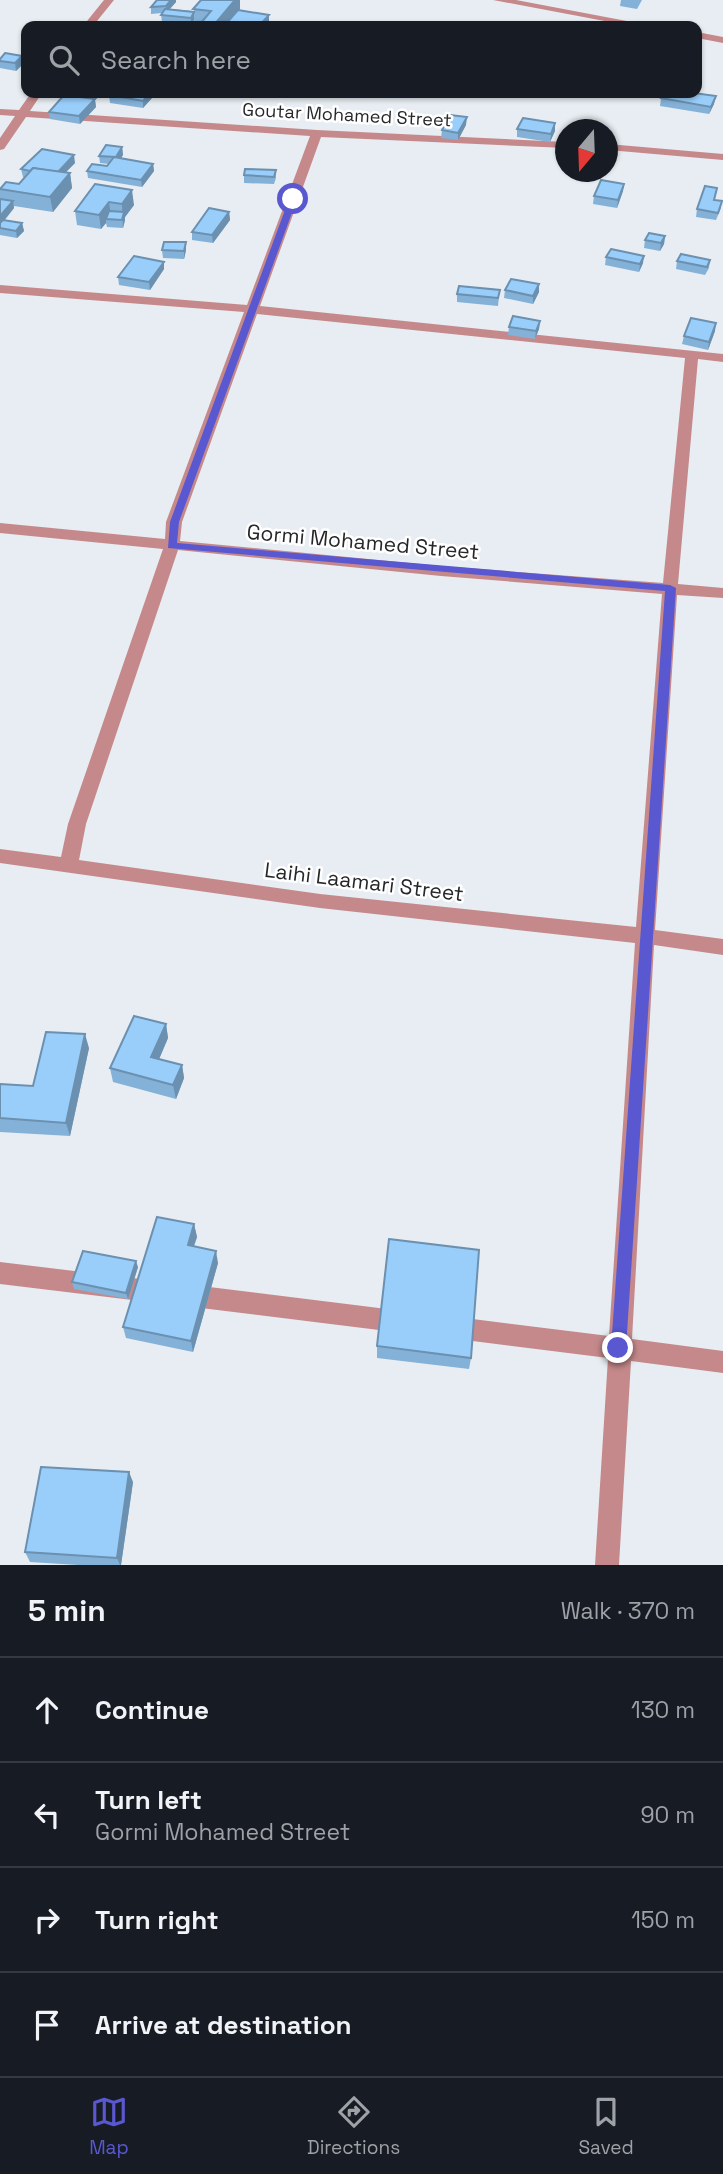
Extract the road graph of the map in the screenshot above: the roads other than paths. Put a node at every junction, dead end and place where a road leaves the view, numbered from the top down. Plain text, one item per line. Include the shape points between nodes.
1 (109, 0) edge
2 (498, 0) edge
3 (92, 21) edge
4 (619, 21) edge
5 (702, 36) edge
6 (723, 40) edge
7 (32, 98) edge
8 (0, 112) edge
9 (20, 114) junction
10 (317, 133) junction
11 (555, 145) edge
12 (0, 147) edge
13 (618, 148) edge
14 (723, 157) edge
15 (0, 289) edge
16 (251, 309) junction
17 (692, 355) junction
18 (723, 358) edge
19 (0, 528) edge
20 (172, 546) junction
21 (670, 588) junction
22 (723, 593) edge
23 (0, 856) edge
24 (69, 864) junction
25 (645, 936) junction
26 (723, 947) edge
27 (0, 1273) edge
28 (618, 1348) junction
29 (723, 1362) edge
30 (607, 1565) edge

1 - 3 street
2 - 4 street
5 - 6 street
7 - 9 street
8 - 9 street, Goutar Mohamed Street
9 - 10 street, Goutar Mohamed Street
9 - 12 street
10 - 11 street, Goutar Mohamed Street
10 - 16 street
13 - 14 street
15 - 16 street
16 - 17 street
16 - 20 street via 174,522
17 - 18 street
17 - 21 street
19 - 20 street, Gormi Mohamed Street
20 - 21 street, Gormi Mohamed Street
20 - 24 street via 77,824
21 - 22 street, Gormi Mohamed Street
21 - 25 street
23 - 24 street, Laihi Laamari Street
24 - 25 street, Laihi Laamari Street via 320,901
25 - 26 street, Laihi Laamari Street
25 - 28 street
27 - 28 street
28 - 29 street
28 - 30 street

